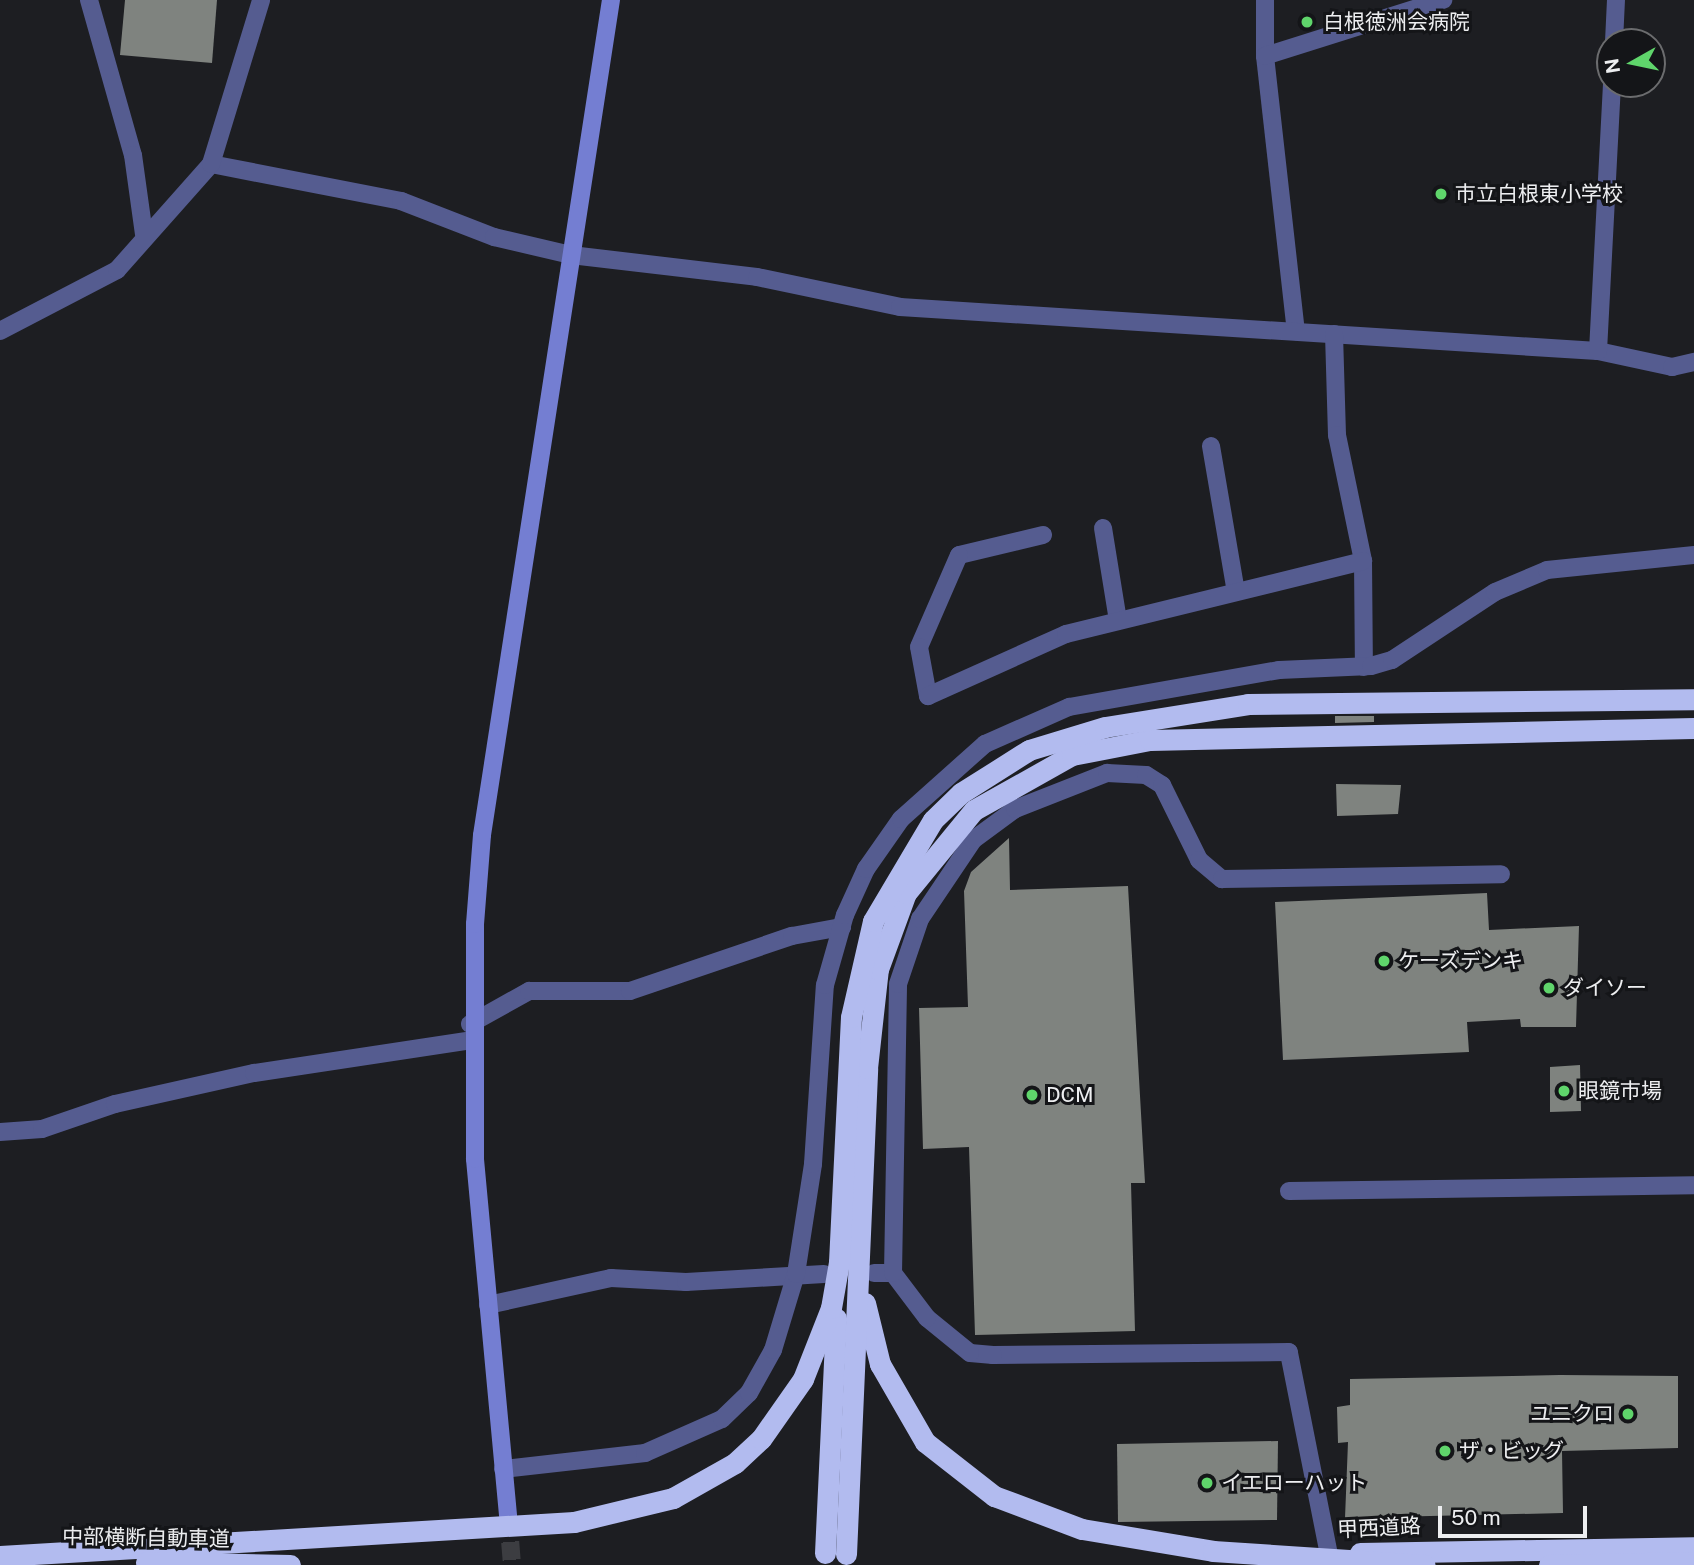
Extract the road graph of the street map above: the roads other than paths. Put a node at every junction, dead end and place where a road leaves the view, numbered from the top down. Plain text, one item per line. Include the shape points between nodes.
1 (89, 0) edge
2 (261, 0) edge
3 (611, 0) edge
4 (1265, 0) edge
5 (1443, 0) edge
6 (1616, 0) edge
7 (1615, 28) edge
8 (1265, 57) junction
9 (1611, 98) edge
10 (211, 164) junction
11 (144, 234) junction
12 (571, 255) junction
13 (0, 331) edge
14 (1296, 331) junction
15 (1334, 334) junction
16 (1598, 351) junction
17 (1694, 362) edge
18 (1211, 446) dead end
19 (1103, 528) dead end
20 (1043, 536) dead end
21 (1694, 555) edge
22 (1363, 561) junction
23 (1236, 592) junction
24 (1118, 621) junction
25 (1364, 667) junction
26 (1694, 699) edge
27 (1694, 728) edge
28 (1501, 874) dead end
29 (842, 927) junction
30 (471, 1032) junction
31 (0, 1132) edge
32 (1694, 1185) edge
33 (1289, 1191) dead end
34 (849, 1268) junction
35 (893, 1273) junction
36 (796, 1274) junction
37 (488, 1305) junction
38 (503, 1469) junction
39 (508, 1515) tunnel mouth
40 (1694, 1547) edge
41 (835, 1554) dead end
42 (125, 1556) junction
43 (0, 1558) edge
44 (1329, 1560) edge
45 (1694, 1562) edge
46 (290, 1565) edge
47 (1278, 1565) edge
48 (1425, 1565) edge
49 (1549, 1565) edge

1 - 11 street via 133,155
2 - 10 street
3 - 12 street
4 - 8 street
5 - 8 street
6 - 7 street
8 - 14 street
9 - 16 street
10 - 11 street
10 - 12 street via 401,201 494,237
11 - 13 street via 117,270
12 - 14 street via 757,277 900,307
12 - 30 street via 482,835
14 - 15 street
15 - 16 street
15 - 22 street via 1339,446
16 - 17 street via 1672,367
18 - 23 street
19 - 24 street
20 - 24 street via 959,555 919,647 928,696 1066,634
21 - 25 street via 1547,570 1495,592 1392,660
22 - 23 street
22 - 25 street
23 - 24 street
25 - 29 street via 1279,670 1069,707 1027,721 935,782 901,819 866,869
26 - 34 highway via 1248,704 1065,736 994,770 933,820 873,920 851,1017
27 - 34 highway via 1150,740 1072,755 1005,788 949,835 906,893 889,929 870,1021
28 - 35 street via 1222,879 1199,860 1161,785 1127,771 1080,781 1015,809 973,840 951,869 920,919 898,984
29 - 30 street via 792,936 630,990 529,991
29 - 36 street via 825,985 813,1164
30 - 31 street via 115,1104 42,1129
30 - 37 street
32 - 33 street
34 - 35 street
34 - 36 street
34 - 41 highway
34 - 42 highway via 820,1342 783,1411 735,1463 673,1498 607,1517 476,1533
34 - 48 highway, bridge via 880,1364 925,1442 994,1496 1082,1529 1238,1553
35 - 44 street via 938,1332 970,1353 1289,1352
36 - 37 street via 686,1282 611,1278
36 - 38 street via 773,1350 748,1393 722,1419 645,1453
37 - 38 street
38 - 39 street
40 - 44 highway, 甲西道路
42 - 43 highway
42 - 46 highway, 中部横断自動車道
44 - 47 highway, 甲西道路
45 - 49 highway

